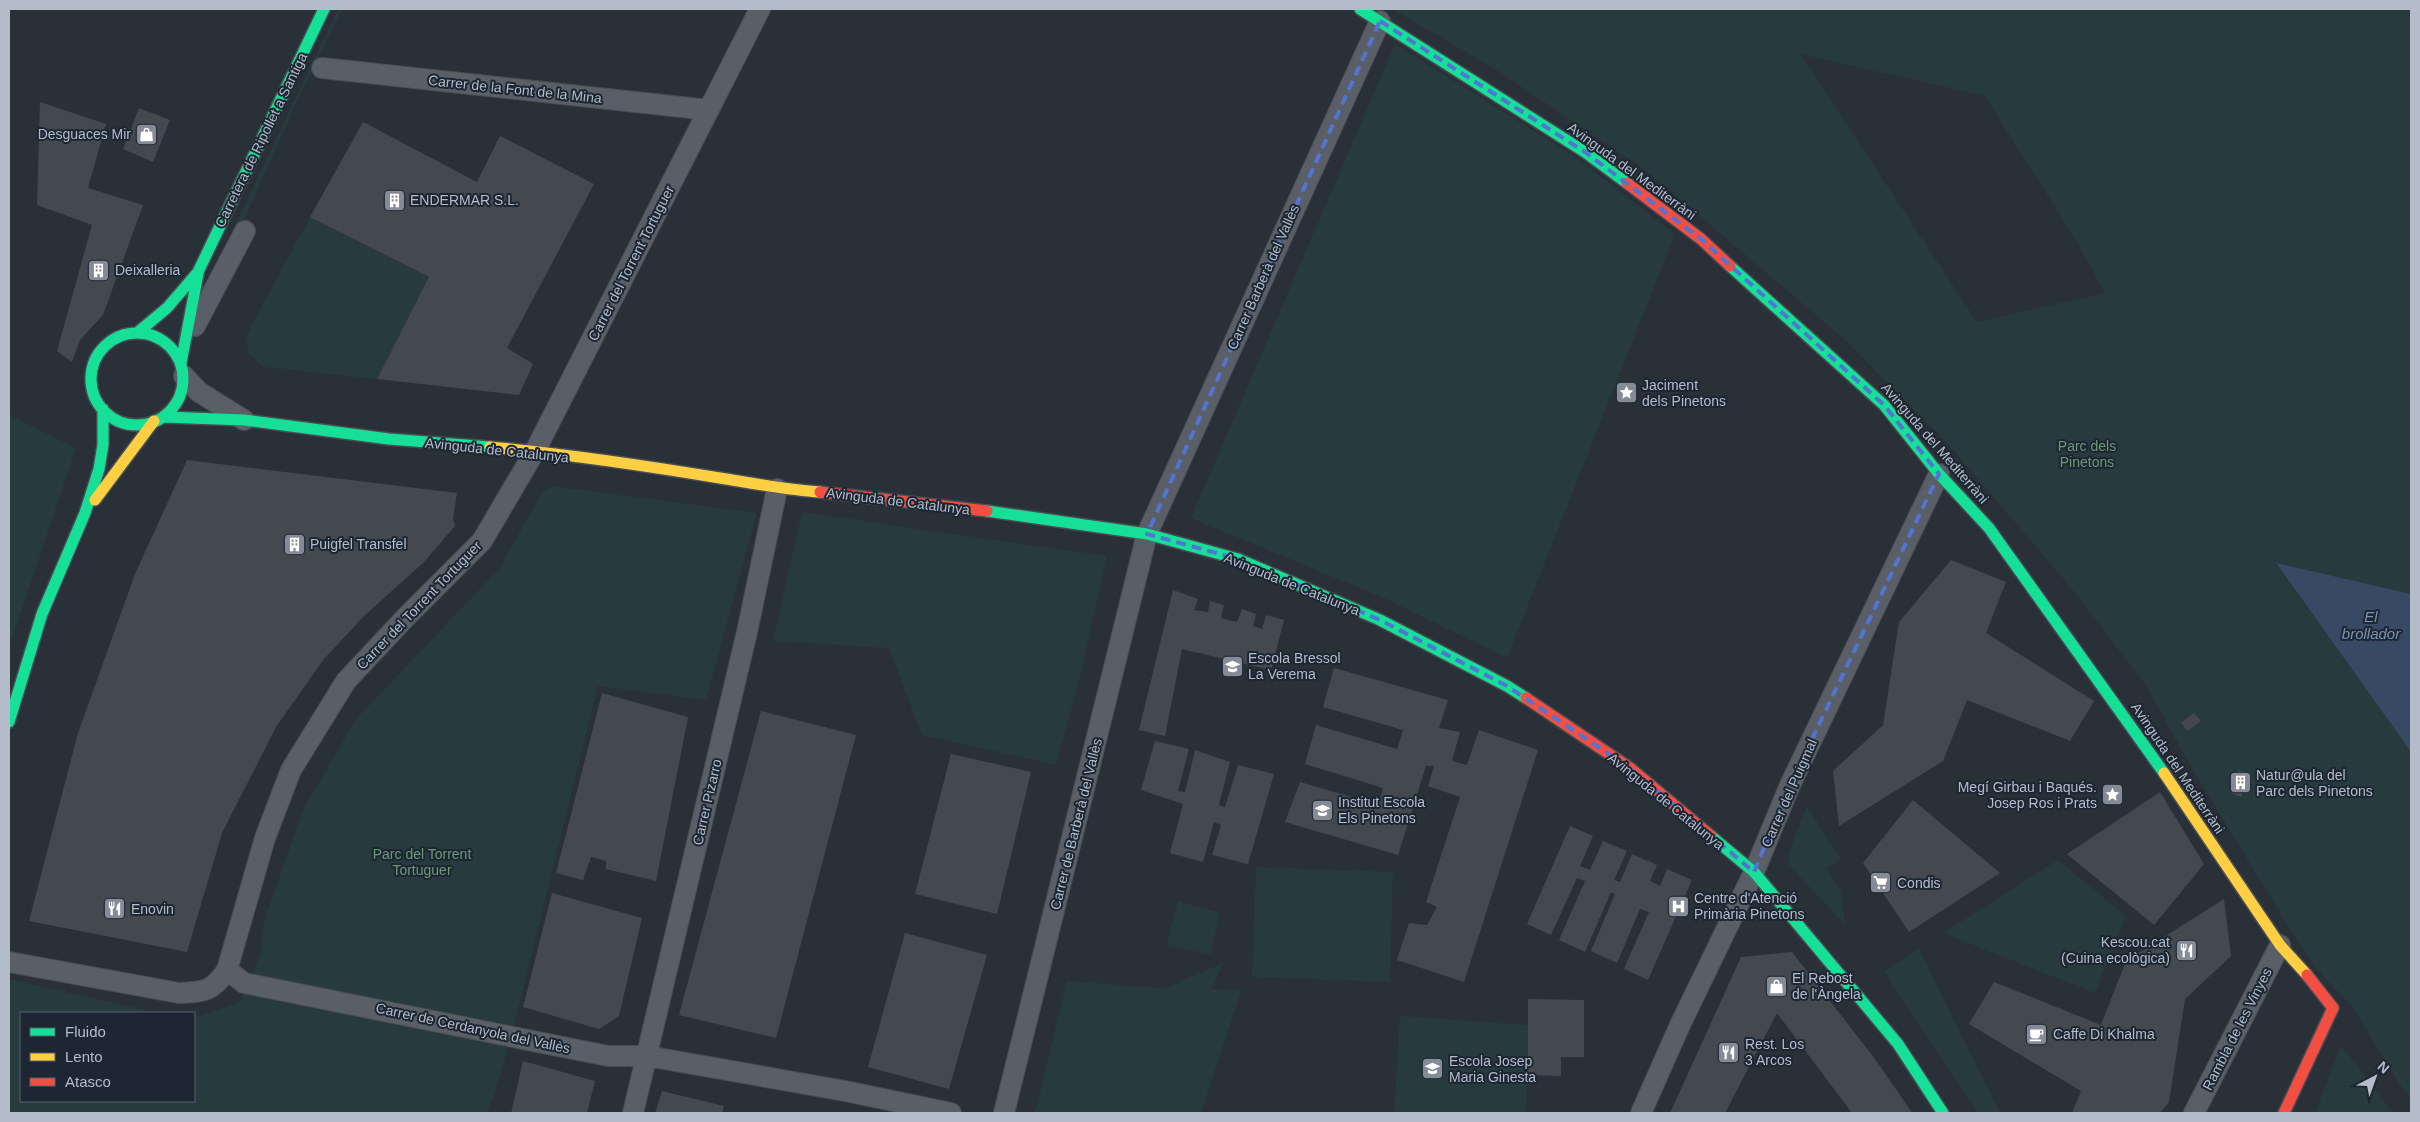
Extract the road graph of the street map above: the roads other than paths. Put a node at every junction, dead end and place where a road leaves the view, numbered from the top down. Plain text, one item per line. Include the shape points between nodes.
1 (324, 9) edge
2 (760, 9) edge
3 (1360, 9) edge
4 (1380, 21) junction
5 (322, 68) dead end
6 (709, 110) junction
7 (245, 231) dead end
8 (198, 272) junction
9 (137, 332) junction
10 (183, 363) junction
11 (103, 409) junction
12 (159, 419) junction
13 (244, 420) junction
14 (535, 452) junction
15 (1939, 474) junction
16 (777, 489) junction
17 (85, 513) junction
18 (1147, 534) junction
19 (9, 722) edge
20 (1754, 872) junction
21 (2280, 945) junction
22 (9, 962) edge
23 (226, 970) junction
24 (648, 1056) junction
25 (633, 1113) edge
26 (951, 1113) edge
27 (1004, 1113) edge
28 (1641, 1113) edge
29 (1942, 1113) edge
30 (2194, 1113) edge
31 (2284, 1113) edge

1 - 8 street, Carretera de Ripollet a Santiga
2 - 6 street, Carrer del Torrent Tortuguer
3 - 4 street, Avinguda del Mediterràni
4 - 15 street, Avinguda del Mediterràni via 1585,152 1701,239 1884,405
4 - 18 street, Carrer Barberà del Vallès
5 - 6 street, Carrer de la Font de la Mina
6 - 14 street, Carrer del Torrent Tortuguer
7 - 10 street, Carretera de Ripollet a Santiga via 204,305
8 - 9 street via 167,308
8 - 10 street
9 - 10 street via 158,338
9 - 11 street via 112,340 96,358 90,377 93,393
10 - 12 street via 180,399
10 - 13 street, Avinguda de Catalunya via 199,392
11 - 12 street via 124,422 140,424
11 - 17 street via 99,469
12 - 13 street, Avinguda de Catalunya
12 - 17 street
13 - 14 street, Avinguda de Catalunya via 389,439
14 - 16 street, Avinguda de Catalunya
14 - 23 street, Carrer del Torrent Tortuguer via 482,541 346,681 291,770 265,838
15 - 20 street, Carrer del Puigmal via 1790,785
15 - 21 street, Avinguda del Mediterràni via 1990,528 2142,741
16 - 18 street, Avinguda de Catalunya via 868,496
16 - 24 street, Carrer Pizarro
17 - 19 street via 42,614
18 - 20 street, Avinguda de Catalunya via 1238,559 1380,620 1507,686 1630,768
18 - 27 street, Carrer de Barberà del Vallès
20 - 28 street, Carrer del Puigmal
20 - 29 street, Avinguda de Catalunya via 1898,1044
21 - 30 street, Rambla de les Vinyes
21 - 31 street, Avinguda del Mediterràni via 2334,1008
22 - 23 street via 179,993 206,992
23 - 24 street, Carrer de Cerdanyola del Vallès via 244,983 608,1056
24 - 25 street, Carrer Pizarro
24 - 26 street, Carrer de Cerdanyola del Vallès

